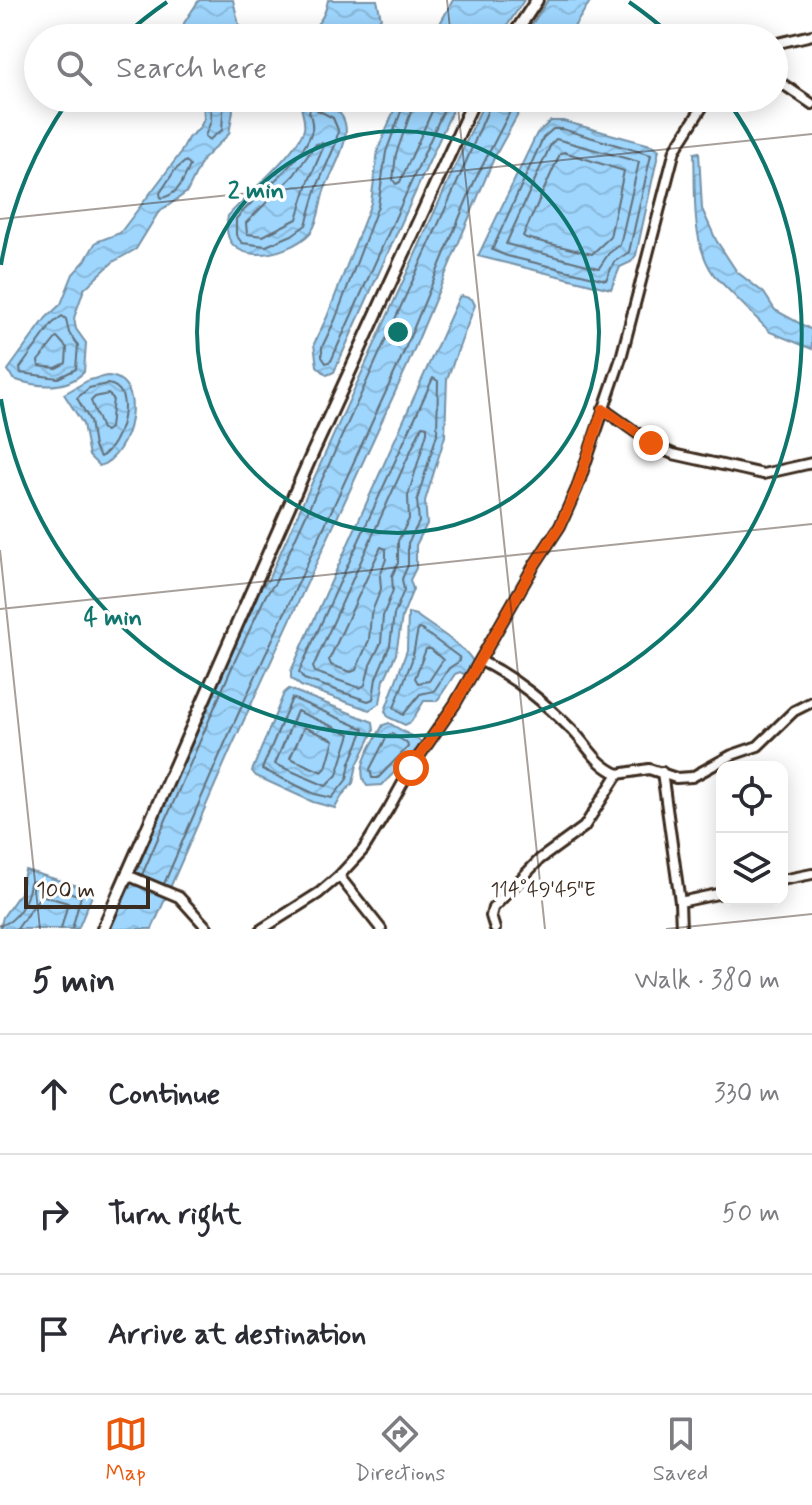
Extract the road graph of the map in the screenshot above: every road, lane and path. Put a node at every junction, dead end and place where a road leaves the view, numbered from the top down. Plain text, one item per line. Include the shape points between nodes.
1 (537, 0) edge
2 (521, 24) edge
3 (812, 35) edge
4 (788, 41) edge
5 (788, 88) edge
6 (812, 104) edge
7 (469, 112) edge
8 (698, 112) edge
9 (603, 409) junction
10 (812, 463) edge
11 (481, 661) junction
12 (812, 702) edge
13 (662, 772) junction
14 (618, 774) junction
15 (812, 874) edge
16 (128, 876) junction
17 (339, 876) junction
18 (788, 879) edge
19 (716, 894) edge
20 (680, 902) junction
21 (103, 929) edge
22 (208, 929) edge
23 (262, 929) edge
24 (381, 929) edge
25 (495, 929) edge
26 (681, 929) edge

1 - 2 street
3 - 4 street
5 - 6 street
7 - 16 street
8 - 9 street via 675,150 636,309
9 - 10 street via 673,454 763,474
9 - 11 street via 567,512
11 - 14 street via 523,685 599,762
11 - 17 street via 363,850
12 - 13 street via 794,711 758,746 703,772 684,778
13 - 14 street
13 - 20 street
14 - 25 street via 584,827 540,859 493,908
15 - 18 street
16 - 21 street
16 - 22 street via 179,897
17 - 23 street
17 - 24 street
19 - 20 street
20 - 26 street

